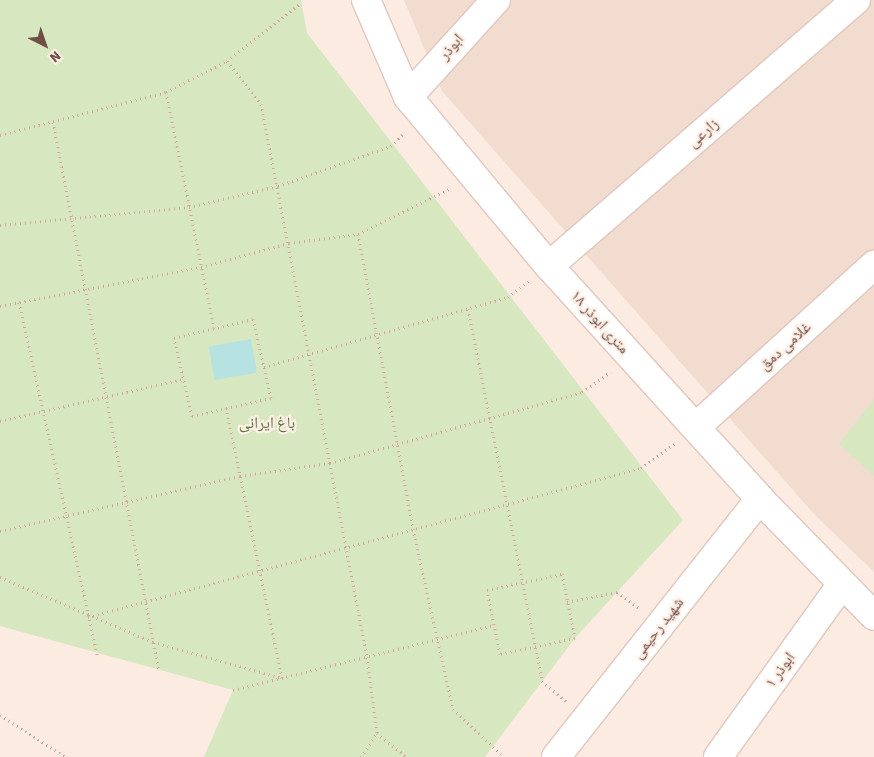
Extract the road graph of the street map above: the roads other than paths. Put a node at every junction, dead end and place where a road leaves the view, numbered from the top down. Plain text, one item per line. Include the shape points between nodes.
1 (366, 0) edge
2 (496, 0) edge
3 (856, 0) edge
4 (416, 106) junction
5 (874, 265) edge
6 (549, 266) junction
7 (696, 427) junction
8 (760, 500) junction
9 (842, 584) junction
10 (874, 616) edge
11 (556, 757) edge
12 (718, 757) edge

1 - 4 street, ۱۸ متری ابوذر
2 - 4 street, ابوذر
3 - 6 street, زارعی
4 - 6 street, ۱۸ متری ابوذر
5 - 7 street, غلامی دمق
6 - 7 street, ۱۸ متری ابوذر
7 - 8 street, ۱۸ متری ابوذر
8 - 9 street, ۱۸ متری ابوذر
8 - 11 street, شهید رحیمی
9 - 10 street, ۱۸ متری ابوذر
9 - 12 street, ابوذر ۱

